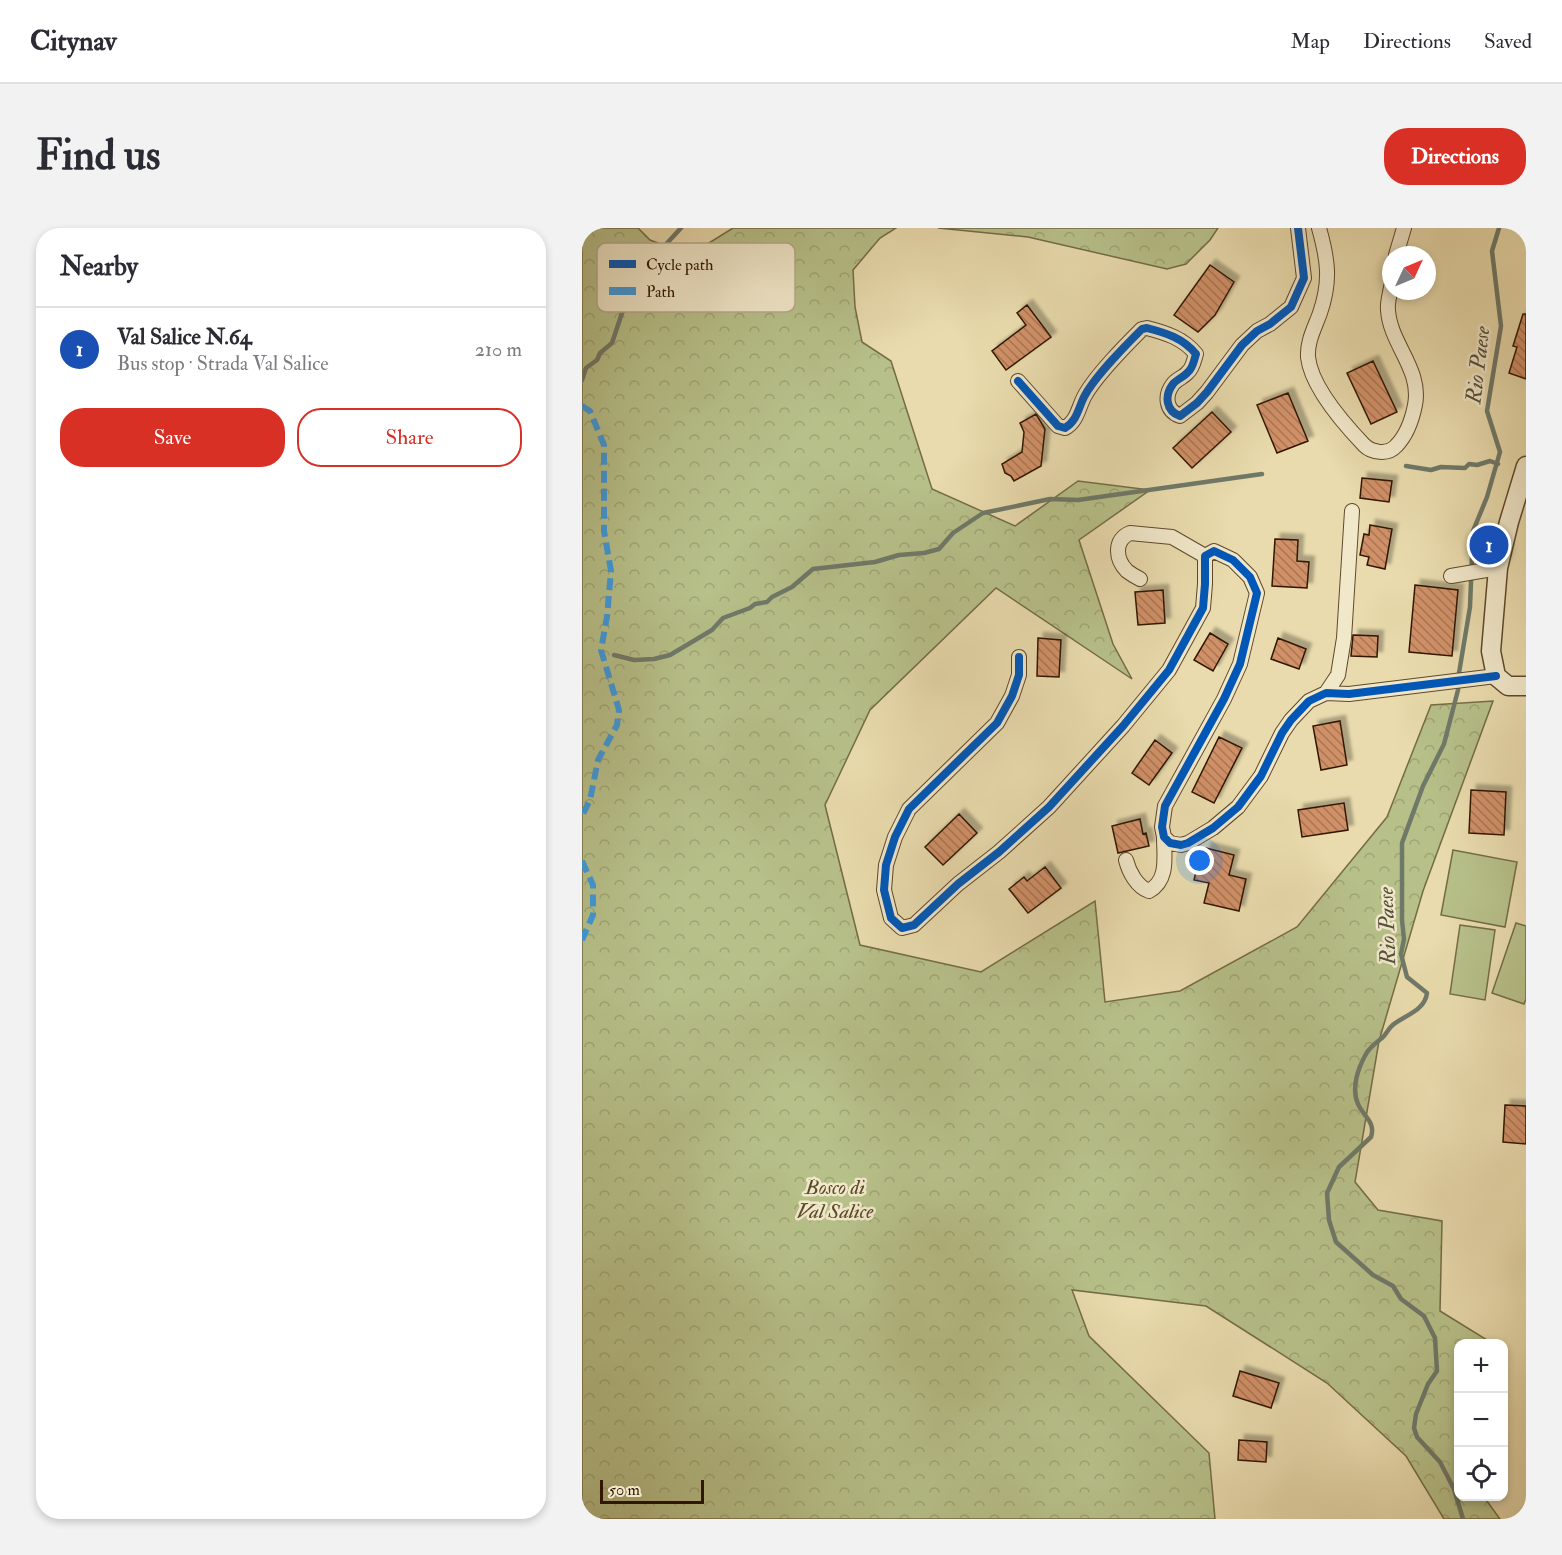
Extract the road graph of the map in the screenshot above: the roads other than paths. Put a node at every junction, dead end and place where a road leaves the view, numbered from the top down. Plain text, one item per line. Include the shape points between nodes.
1 (1298, 228) edge
2 (1319, 228) edge
3 (1404, 228) edge
4 (1399, 246) edge
5 (1389, 300) edge
6 (1018, 381) dead end
7 (1526, 466) edge
8 (1352, 511) dead end
9 (1205, 556) junction
10 (1498, 568) junction
11 (1463, 574) dead end
12 (1140, 579) dead end
13 (1019, 657) dead end
14 (1496, 676) junction
15 (1526, 686) edge
16 (1326, 693) junction
17 (1164, 837) junction
18 (1126, 860) dead end

1 - 6 street via 1304,278 1291,307 1242,345 1208,392 1180,416 1168,407 1168,393 1173,383 1188,372 1196,354 1179,339 1147,328 1130,341 1094,382 1076,418 1065,428 1058,426
2 - 5 street via 1329,276 1308,356 1325,396 1354,435 1375,452 1393,450 1402,440 1417,393 1416,381 1391,322
3 - 4 street
7 - 10 street
8 - 16 street via 1338,675
9 - 12 street via 1172,537 1130,533 1119,542 1119,561
9 - 13 street via 1203,608 1169,670 1049,807 914,925 902,928 891,918 884,890 886,865 895,837 909,809 997,723 1012,696 1019,675
9 - 17 street via 1214,551 1233,560 1250,577 1257,593 1240,664 1165,806
10 - 11 street
10 - 14 street via 1491,651
14 - 15 street via 1508,686
14 - 16 street via 1349,694
16 - 17 street via 1309,701 1291,720 1261,776 1238,807 1188,843 1174,845
17 - 18 street via 1164,873 1154,888 1149,891 1141,886

